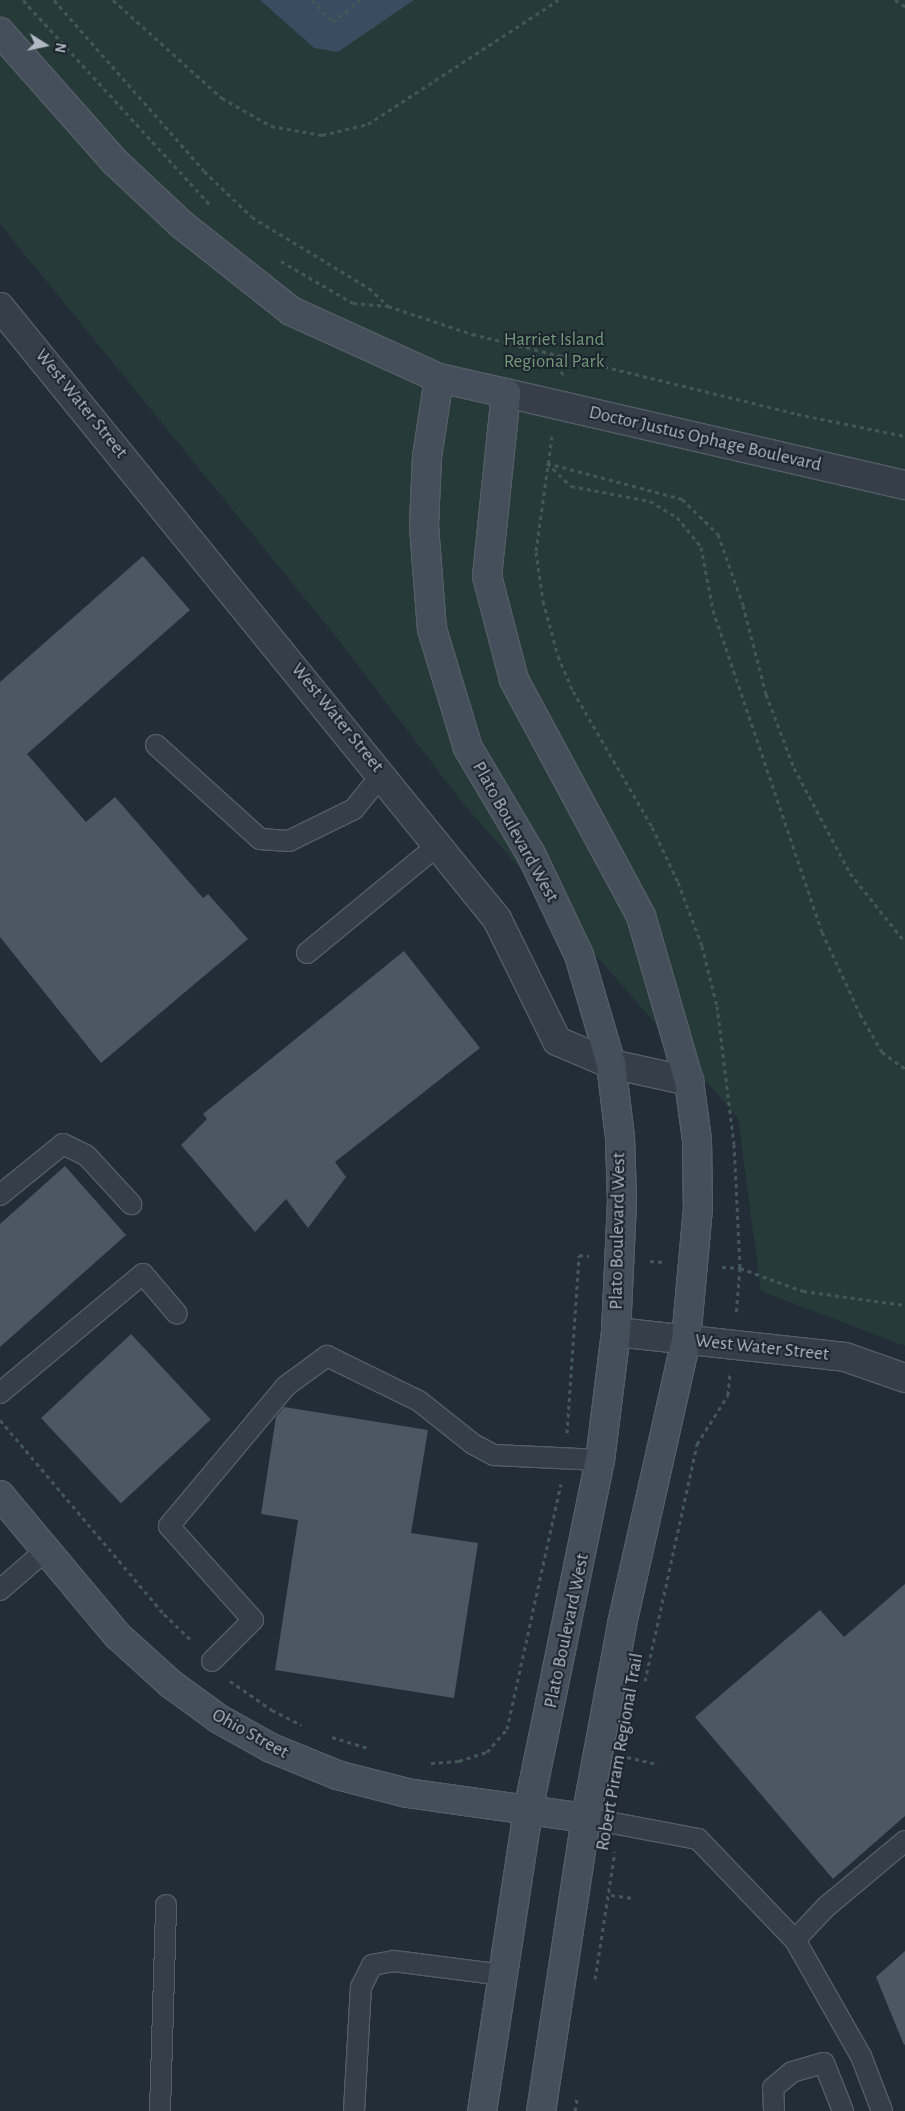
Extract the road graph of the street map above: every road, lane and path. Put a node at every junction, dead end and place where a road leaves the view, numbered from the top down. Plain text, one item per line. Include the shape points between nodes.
1 (23, 0) edge
2 (54, 0) edge
3 (113, 0) edge
4 (312, 0) edge
5 (360, 0) edge
6 (558, 0) edge
7 (895, 0) edge
8 (905, 6) edge
9 (0, 32) edge
10 (213, 209) dead end
11 (276, 258) dead end
12 (388, 306) junction
13 (0, 307) edge
14 (440, 378) junction
15 (506, 393) junction
16 (905, 436) edge
17 (905, 485) edge
18 (156, 745) dead end
19 (382, 774) junction
20 (439, 844) junction
21 (905, 942) edge
22 (307, 953) dead end
23 (611, 1064) junction
24 (905, 1069) edge
25 (689, 1081) junction
26 (0, 1195) edge
27 (131, 1204) dead end
28 (619, 1258) junction
29 (695, 1264) junction
30 (905, 1305) edge
31 (177, 1314) dead end
32 (616, 1332) junction
33 (686, 1340) junction
34 (905, 1378) edge
35 (0, 1393) edge
36 (719, 1404) dead end
37 (0, 1420) edge
38 (565, 1459) junction
39 (600, 1460) junction
40 (0, 1495) edge
41 (46, 1550) junction
42 (0, 1590) edge
43 (212, 1661) junction
44 (644, 1687) dead end
45 (304, 1726) dead end
46 (322, 1733) dead end
47 (631, 1749) dead end
48 (376, 1751) dead end
49 (629, 1758) junction
50 (426, 1762) dead end
51 (658, 1764) dead end
52 (628, 1768) dead end
53 (528, 1811) junction
54 (586, 1818) junction
55 (618, 1823) junction
56 (905, 1841) edge
57 (611, 1894) junction
58 (633, 1898) dead end
59 (166, 1905) dead end
60 (795, 1940) junction
61 (503, 1975) junction
62 (593, 1988) dead end
63 (577, 2092) dead end
64 (160, 2111) edge
65 (354, 2111) edge
66 (482, 2111) edge
67 (541, 2111) edge
68 (575, 2111) edge
69 (774, 2111) edge
70 (843, 2111) edge
71 (882, 2111) edge

1 - 10 path
2 - 12 path via 204,170 252,217 369,288
3 - 6 path via 222,98 271,126 322,134 368,124
4 - 5 path via 333,22
7 - 8 path
9 - 14 street via 120,167 181,224 290,311
11 - 12 path via 353,303
12 - 16 path via 472,334 564,354 797,414
13 - 19 street, West Water Street
14 - 15 street
14 - 23 street, Plato Boulevard West via 427,457 424,526 432,629 468,748 531,854 579,955
15 - 17 street, Doctor Justus Ophage Boulevard
15 - 25 street via 487,576 514,680 641,916
18 - 19 lane via 260,839 290,840 354,809
19 - 20 street, West Water Street
20 - 22 lane
20 - 23 street, West Water Street via 497,919 557,1042
21 - 24 path via 850,873 794,768 766,694 743,605 718,534 682,499 546,462 571,486 650,502 677,517 701,547 713,610 822,932 882,1052
23 - 25 street, West Water Street
23 - 28 street, Plato Boulevard West via 620,1146
25 - 29 street via 697,1140
26 - 27 lane via 63,1144 86,1154
28 - 29 path
28 - 32 street, Plato Boulevard West
28 - 38 path via 579,1255
29 - 30 path via 740,1268 803,1291
29 - 33 street
31 - 35 lane via 143,1274
32 - 33 street, West Water Street
32 - 39 street, Plato Boulevard West
33 - 34 street, West Water Street via 845,1358
33 - 54 street via 622,1625
36 - 44 path, Robert Piram Regional Trail via 697,1444
37 - 43 path via 164,1614
38 - 39 lane
38 - 43 lane via 494,1455 473,1444 419,1401 327,1356 286,1386 169,1526 252,1620
38 - 50 path via 507,1729 487,1752 459,1761
39 - 53 street, Plato Boulevard West
40 - 41 street, Ohio Street
41 - 42 lane
41 - 53 street, Ohio Street via 118,1636 170,1684 218,1719 271,1748 337,1775 407,1793
43 - 45 path via 236,1687
46 - 48 path
47 - 49 path, Robert Piram Regional Trail
49 - 51 path
49 - 52 path, Robert Piram Regional Trail
53 - 54 street, Ohio Street
53 - 61 street, Plato Boulevard West
54 - 55 lane
54 - 67 street
55 - 57 path, Robert Piram Regional Trail
55 - 60 lane via 698,1839
56 - 60 lane via 826,1907
57 - 58 path
57 - 62 path, Robert Piram Regional Trail
59 - 64 lane
60 - 71 lane via 861,2056
61 - 65 lane via 394,1961 372,1965 361,1987
61 - 66 street, Plato Boulevard West
63 - 68 path
69 - 70 lane via 773,2088 792,2072 824,2063

